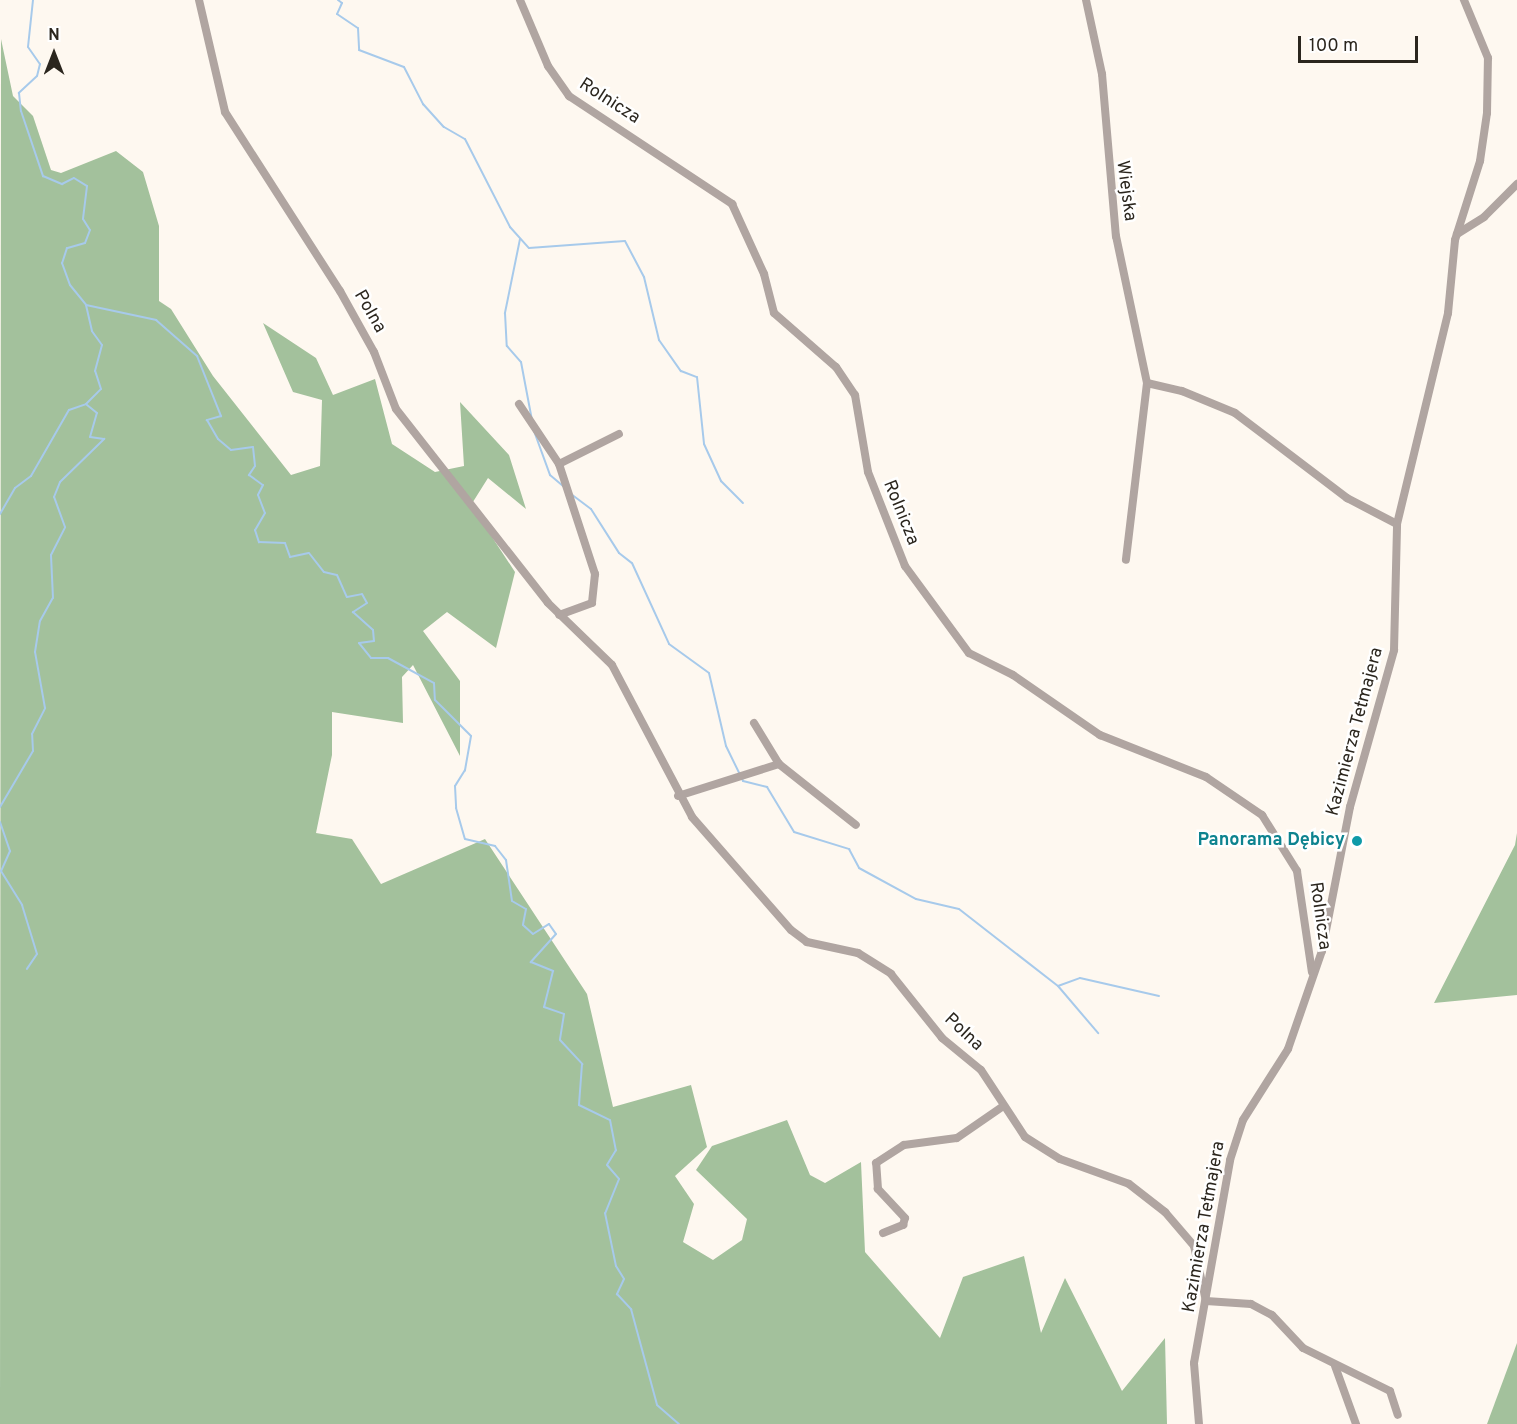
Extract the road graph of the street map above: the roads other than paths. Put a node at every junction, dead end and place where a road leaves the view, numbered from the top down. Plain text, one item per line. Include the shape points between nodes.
1 (199, 0) edge
2 (520, 0) edge
3 (1086, 0) edge
4 (1464, 0) edge
5 (1517, 184) edge
6 (1457, 234) junction
7 (1147, 383) junction
8 (519, 404) dead end
9 (619, 434) dead end
10 (559, 464) junction
11 (1397, 524) junction
12 (1126, 560) dead end
13 (559, 615) junction
14 (754, 723) dead end
15 (779, 764) junction
16 (678, 796) junction
17 (856, 825) dead end
18 (1312, 972) junction
19 (1002, 1107) junction
20 (883, 1233) dead end
21 (1206, 1301) junction
22 (1335, 1366) junction
23 (1398, 1415) dead end
24 (1199, 1424) edge
25 (1356, 1424) edge

1 - 13 street, Polna via 225,112 340,291 374,352 396,409
2 - 18 street, Rolnicza via 548,66 569,96 732,204 764,274 774,313 829,360 855,395 868,471 905,566 969,653 1013,675 1100,735 1206,777 1262,815 1297,872
3 - 7 street, Wiejska via 1102,74 1116,236 1136,350
4 - 6 street, Kazimierza Tetmajera via 1485,48 1490,76 1480,161
5 - 6 street via 1485,217
6 - 11 street, Kazimierza Tetmajera via 1448,313
7 - 11 street via 1235,413 1347,498
7 - 12 street, Wiejska
8 - 10 street
9 - 10 street
10 - 13 street via 596,586 592,603
11 - 18 street, Kazimierza Tetmajera via 1394,650 1350,807 1329,928
13 - 16 street, Polna via 612,665
14 - 15 street
15 - 16 street
15 - 17 street
16 - 19 street, Polna via 791,930 807,942 858,953 891,974 942,1038 981,1071
18 - 21 street, Kazimierza Tetmajera via 1288,1049 1236,1137
19 - 20 street via 957,1138 904,1145 876,1163 879,1189 905,1218 903,1225
19 - 21 street, Polna via 1040,1148 1129,1184 1165,1212 1194,1246
21 - 22 street via 1251,1304 1272,1315 1303,1348
21 - 24 street, Kazimierza Tetmajera via 1193,1374
22 - 23 street via 1390,1391
22 - 25 street

